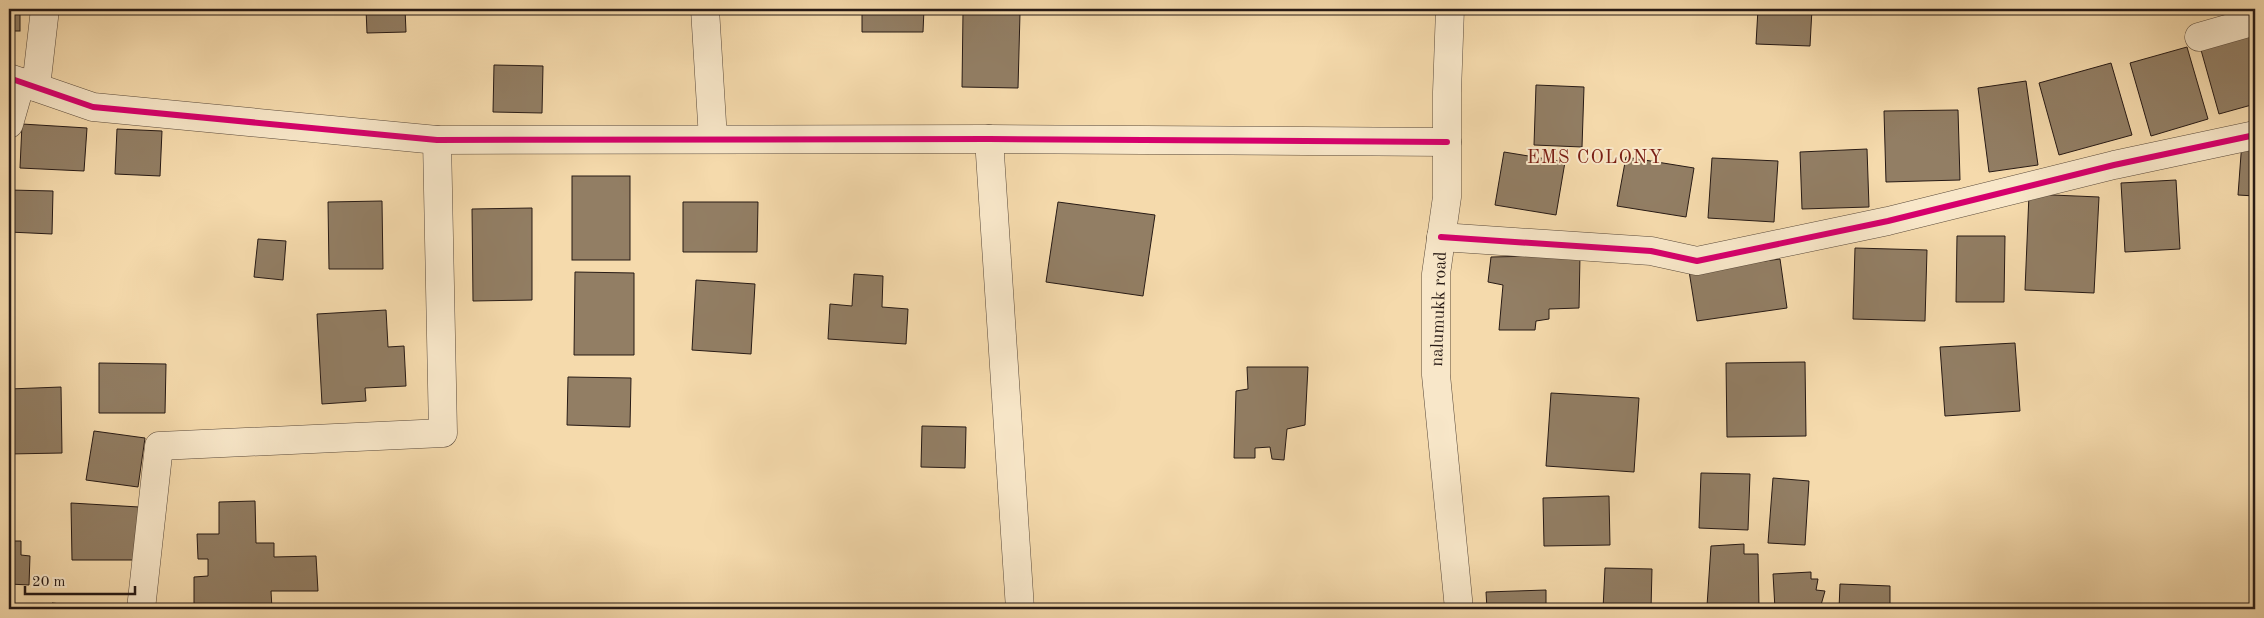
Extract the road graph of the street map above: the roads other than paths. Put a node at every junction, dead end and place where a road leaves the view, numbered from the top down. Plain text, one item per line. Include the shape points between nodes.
1 (45, 9) edge
2 (705, 9) edge
3 (1450, 9) edge
4 (2255, 21) edge
5 (2200, 36) dead end
6 (22, 82) edge
7 (9, 124) edge
8 (2255, 135) edge
9 (989, 139) junction
10 (437, 140) junction
11 (713, 140) junction
12 (1447, 142) junction
13 (1441, 237) junction
14 (141, 609) edge
15 (1020, 609) edge
16 (1459, 609) edge

1 - 6 street
2 - 11 street
3 - 12 street, nalumukk road
4 - 5 street
6 - 7 street
6 - 10 street via 93,107
8 - 13 street via 2114,165 1888,221 1697,261 1652,251
9 - 11 street
9 - 12 street
9 - 15 street
10 - 11 street
10 - 14 street via 443,433 159,446
12 - 13 street, nalumukk road via 1447,197
13 - 16 street, nalumukk road via 1436,274 1436,375

